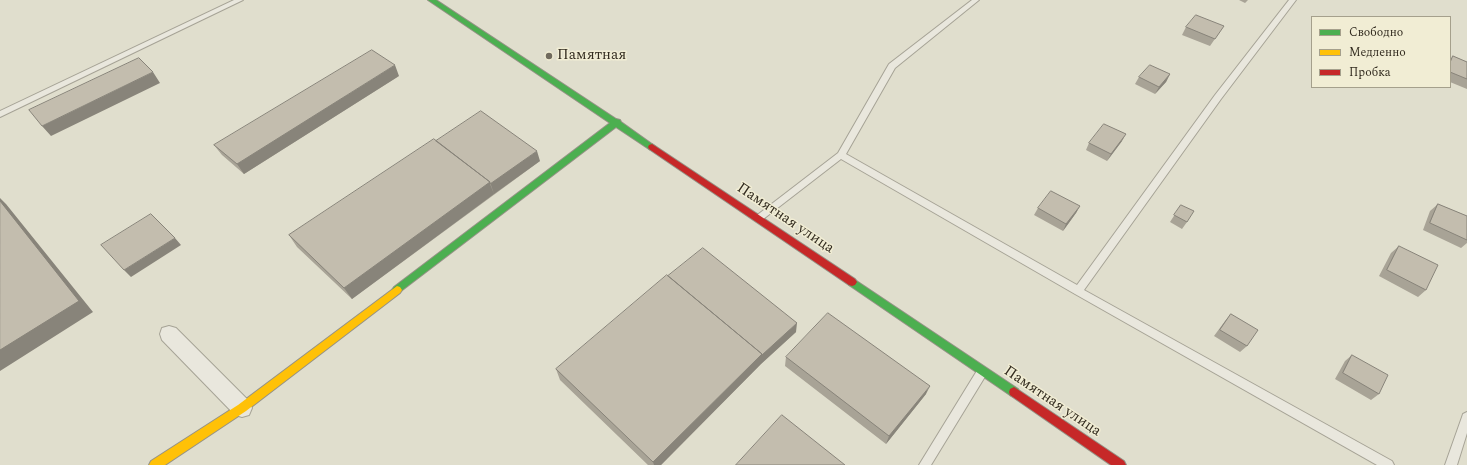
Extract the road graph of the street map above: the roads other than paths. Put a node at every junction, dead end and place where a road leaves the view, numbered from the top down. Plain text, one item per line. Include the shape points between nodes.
1 (240, 0) edge
2 (431, 0) edge
3 (976, 0) edge
4 (1293, 0) edge
5 (0, 114) edge
6 (617, 122) junction
7 (841, 155) junction
8 (759, 218) junction
9 (1078, 291) junction
10 (169, 334) dead end
11 (982, 372) junction
12 (242, 408) junction
13 (1467, 417) edge
14 (155, 465) edge
15 (925, 465) edge
16 (1120, 465) edge
17 (1388, 465) edge
18 (1451, 465) edge

1 - 5 lane
2 - 6 street, Памятная улица
3 - 7 lane via 892,66
4 - 9 lane via 1218,97
6 - 8 street, Памятная улица
6 - 12 street
7 - 8 lane
7 - 9 lane
8 - 11 street, Памятная улица
9 - 17 lane
10 - 12 street
11 - 15 lane
11 - 16 street, Памятная улица
12 - 14 street
13 - 18 lane

